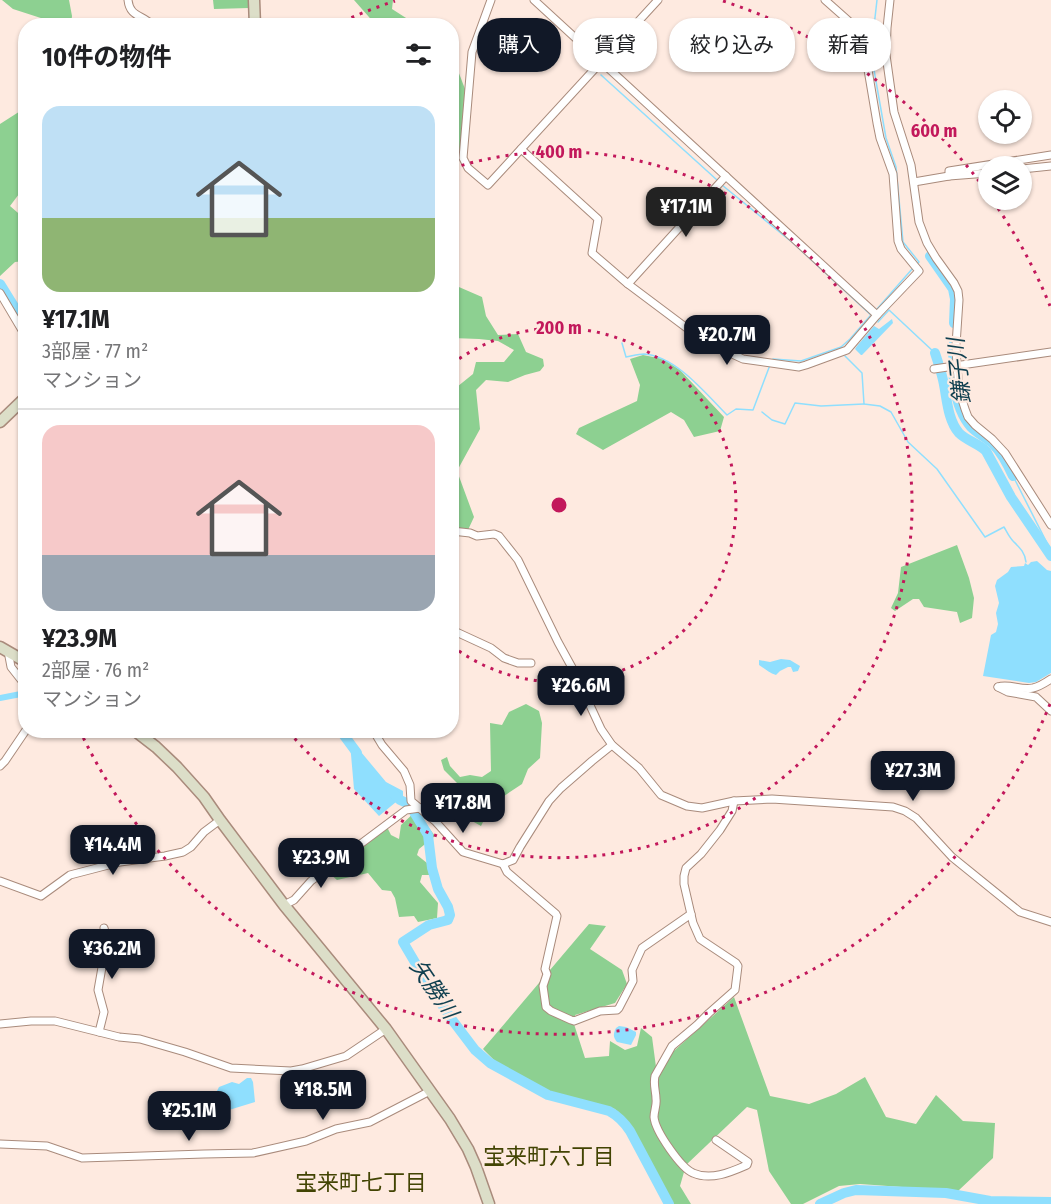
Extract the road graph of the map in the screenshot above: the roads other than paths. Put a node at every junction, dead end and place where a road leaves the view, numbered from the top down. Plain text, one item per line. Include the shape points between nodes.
1 (128, 0) edge
2 (254, 0) edge
3 (491, 0) edge
4 (534, 0) edge
5 (658, 0) edge
6 (825, 0) edge
7 (890, 0) edge
8 (142, 18) edge
9 (255, 18) edge
10 (641, 18) edge
11 (573, 35) edge
12 (592, 72) edge
13 (614, 72) edge
14 (521, 148) junction
15 (1051, 155) edge
16 (1051, 166) edge
17 (1032, 169) edge
18 (978, 174) edge
19 (726, 176) junction
20 (949, 176) junction
21 (914, 182) junction
22 (628, 284) junction
23 (0, 293) edge
24 (877, 315) junction
25 (18, 323) edge
26 (1051, 352) edge
27 (957, 366) junction
28 (934, 369) dead end
29 (18, 405) edge
30 (0, 422) edge
31 (1051, 525) edge
32 (459, 532) edge
33 (459, 633) edge
34 (4, 649) edge
35 (18, 657) edge
36 (531, 663) dead end
37 (18, 679) edge
38 (1051, 679) edge
39 (1051, 711) edge
40 (21, 738) edge
41 (144, 738) edge
42 (378, 738) edge
43 (612, 745) junction
44 (0, 765) edge
45 (734, 801) junction
46 (420, 808) junction
47 (220, 820) junction
48 (503, 864) junction
49 (0, 880) edge
50 (284, 905) junction
51 (691, 914) junction
52 (1051, 922) edge
53 (104, 928) dead end
54 (0, 1024) edge
55 (386, 1029) junction
56 (99, 1032) junction
57 (430, 1090) junction
58 (716, 1140) dead end
59 (0, 1144) edge
60 (489, 1204) edge

1 - 8 street via 130,9
2 - 9 street
3 - 14 street via 472,52 463,158 468,168 488,185
4 - 11 street
5 - 10 street
6 - 24 street via 867,35 866,58 877,123 893,174 898,241 919,271
7 - 21 street via 888,70 894,112
12 - 14 street
13 - 19 street
14 - 22 street via 598,219 592,253
15 - 20 street via 949,171
16 - 17 street
18 - 20 street
19 - 22 street
19 - 24 street
20 - 21 street
21 - 27 street via 922,231 958,291
22 - 24 street via 704,341 737,357 799,367 847,350
23 - 25 street
26 - 27 street
27 - 28 street
27 - 31 street via 959,390 968,417 1005,453
29 - 30 street
32 - 43 street via 499,536 518,560
33 - 36 street via 504,658
34 - 35 street
34 - 37 street
38 - 39 street via 1030,689 998,687 1036,697
40 - 44 street
41 - 47 street via 188,778
42 - 46 street via 401,766 410,784 411,801
43 - 45 street via 639,768 661,795 702,808
43 - 48 street via 549,801 513,860
45 - 51 street via 720,830 686,868 684,884
45 - 52 street via 863,804 905,811 952,857 1020,912
46 - 48 street via 463,852
46 - 50 street via 406,810
47 - 49 street via 183,852 70,875 41,896
47 - 50 street
48 - 51 street via 557,916 545,969 545,1003 548,1009 571,1020 617,1010 633,981 632,970 642,948
50 - 55 street
51 - 58 street via 700,939 738,966 735,990 672,1046 655,1076 654,1117 669,1148 694,1174 716,1176 747,1165
53 - 56 street via 107,939 98,990 104,1012
54 - 56 street via 55,1021
55 - 56 street via 346,1056 291,1071 231,1068 149,1041
55 - 57 street
57 - 59 street via 370,1122 253,1154 82,1158 47,1146
57 - 60 street via 468,1149

